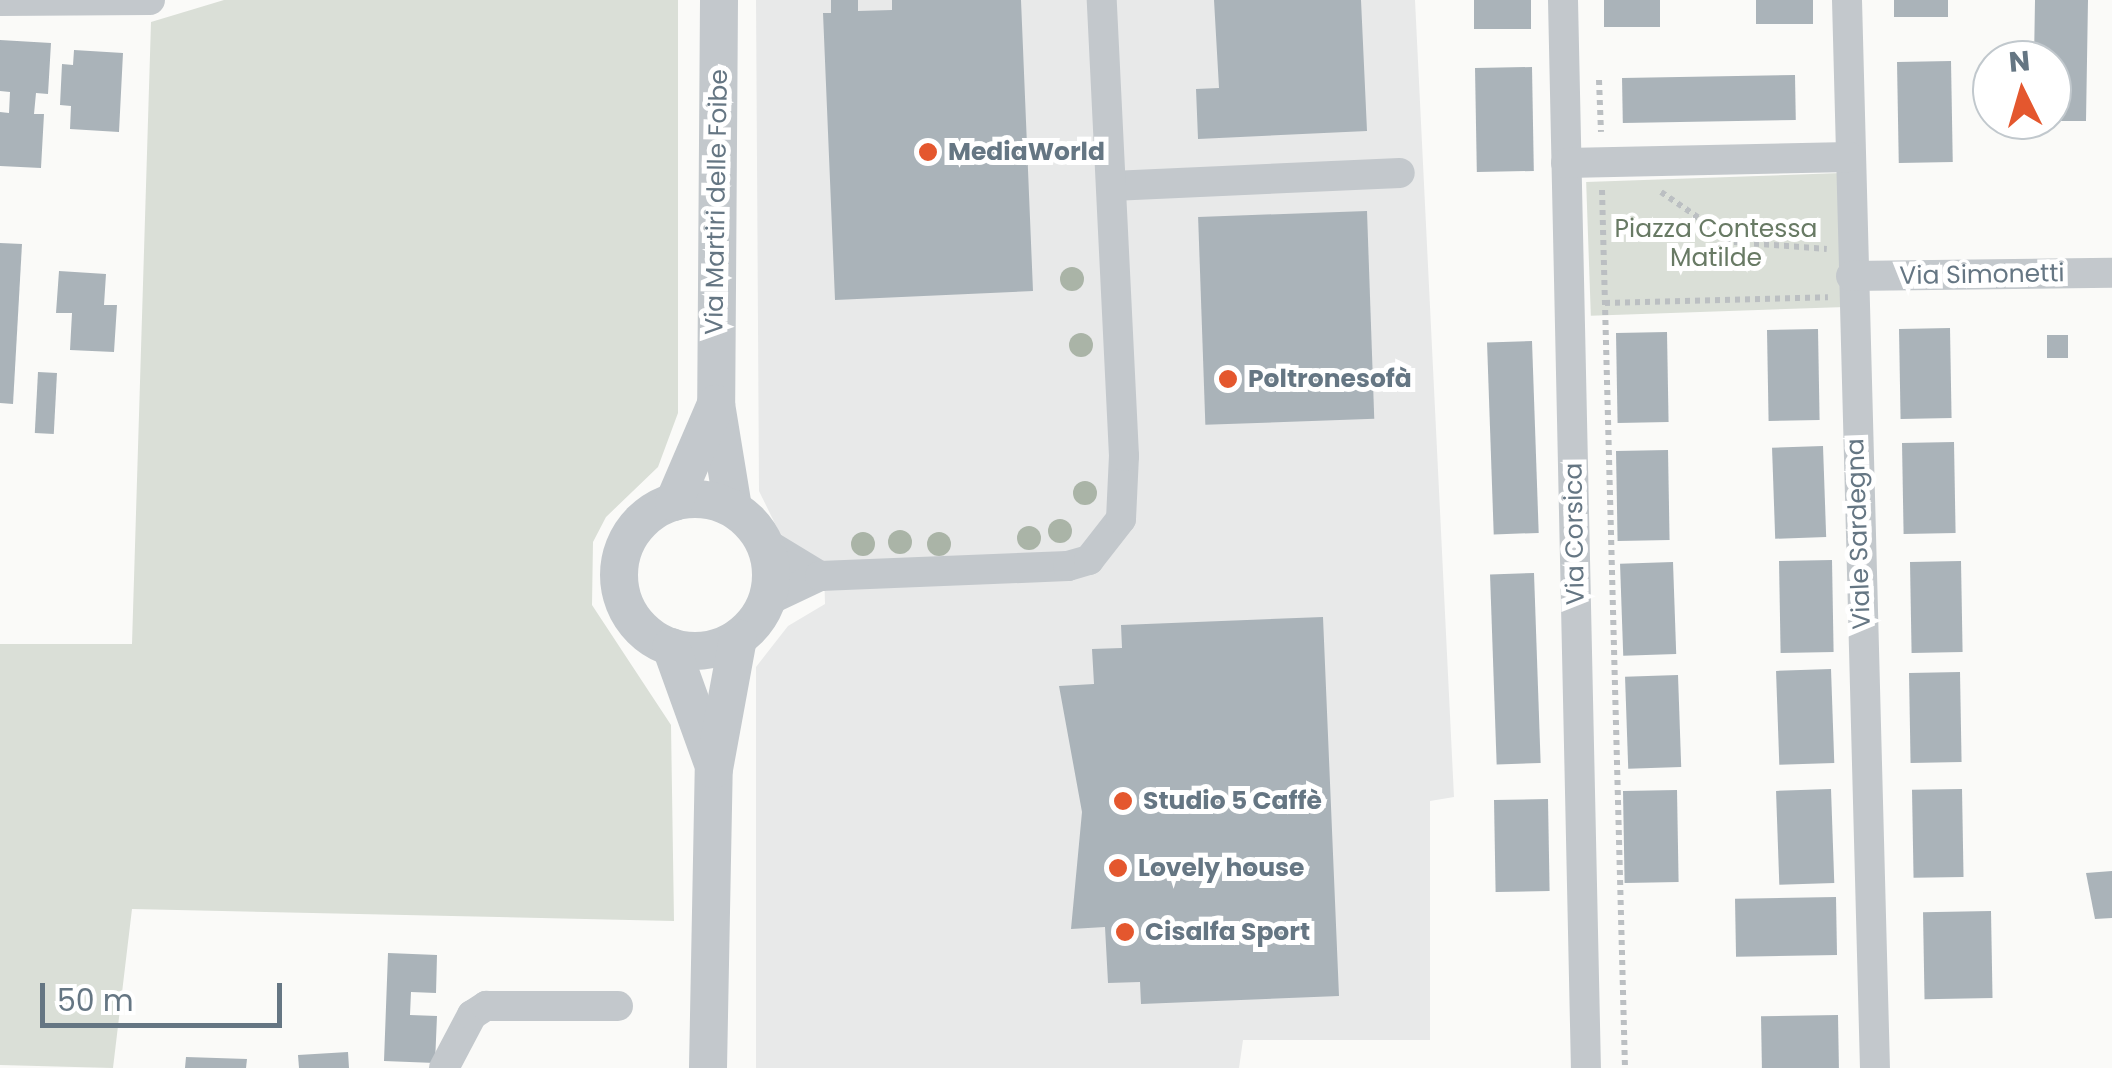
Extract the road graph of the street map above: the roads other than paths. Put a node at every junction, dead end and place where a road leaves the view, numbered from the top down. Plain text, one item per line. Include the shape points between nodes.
1 (150, 0) edge
2 (719, 0) edge
3 (1102, 0) edge
4 (1563, 0) edge
5 (1847, 0) edge
6 (0, 2) edge
7 (1849, 157) junction
8 (1400, 173) dead end
9 (1566, 174) junction
10 (1112, 186) junction
11 (2112, 273) edge
12 (1845, 274) junction
13 (716, 404) junction
14 (674, 502) junction
15 (733, 508) junction
16 (764, 542) junction
17 (820, 576) junction
18 (766, 601) junction
19 (738, 638) junction
20 (671, 647) junction
21 (714, 768) junction
22 (618, 1006) dead end
23 (444, 1068) edge
24 (708, 1068) edge
25 (1586, 1068) edge
26 (1875, 1068) edge

1 - 6 street
2 - 13 street, Via Martiri delle Foibe
3 - 10 street
4 - 9 street, Via Corsica
5 - 7 street, Viale Sardegna
7 - 9 street via 1606,177
7 - 12 street, Viale Sardegna
8 - 10 street
9 - 25 street, Via Corsica
10 - 17 street via 1125,496 1108,538 1089,560 1068,566
11 - 12 street, Via Simonetti
12 - 26 street, Viale Sardegna
13 - 14 street, Via Martiri delle Foibe
13 - 15 street, Via Martiri delle Foibe
14 - 15 street via 694,498
14 - 20 street via 634,528 619,573 633,619
15 - 16 street
16 - 17 street
16 - 18 street via 771,582
17 - 18 street
18 - 19 street
19 - 20 street via 717,648
19 - 21 street
20 - 21 street
21 - 24 street
22 - 23 street via 486,1006 472,1016

